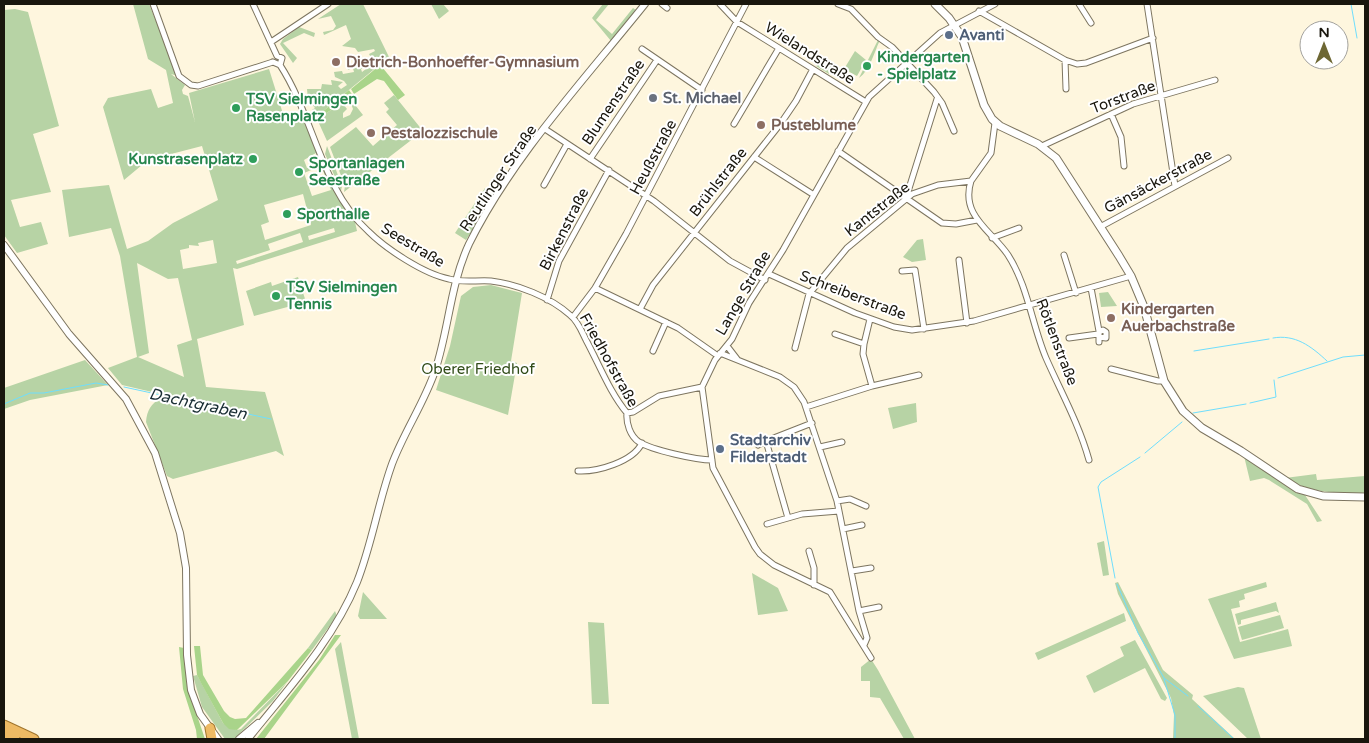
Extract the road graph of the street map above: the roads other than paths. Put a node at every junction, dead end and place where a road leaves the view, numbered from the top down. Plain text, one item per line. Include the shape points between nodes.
1 (153, 4) edge
2 (253, 4) edge
3 (328, 4) edge
4 (645, 4) edge
5 (662, 4) edge
6 (720, 4) edge
7 (746, 4) edge
8 (838, 4) edge
9 (935, 4) edge
10 (995, 4) edge
11 (1079, 4) edge
12 (1147, 4) edge
13 (667, 8) dead end
14 (979, 11) junction
15 (737, 22) junction
16 (954, 24) junction
17 (1091, 24) dead end
18 (1152, 38) junction
19 (271, 42) junction
20 (779, 48) junction
21 (642, 49) dead end
22 (277, 56) junction
23 (657, 60) junction
24 (1065, 60) junction
25 (274, 62) junction
26 (906, 62) junction
27 (280, 65) junction
28 (813, 69) junction
29 (1215, 80) dead end
30 (1066, 89) dead end
31 (702, 90) junction
32 (1163, 96) junction
33 (938, 99) junction
34 (866, 102) junction
35 (1111, 114) junction
36 (995, 123) junction
37 (734, 124) dead end
38 (545, 129) junction
39 (954, 131) dead end
40 (567, 144) junction
41 (1042, 146) junction
42 (838, 151) junction
43 (754, 157) junction
44 (1228, 158) dead end
45 (590, 159) junction
46 (1124, 166) dead end
47 (608, 170) junction
48 (971, 181) junction
49 (544, 185) dead end
50 (1175, 186) junction
51 (647, 195) junction
52 (814, 195) junction
53 (906, 198) junction
54 (977, 220) junction
55 (1100, 227) junction
56 (1019, 228) dead end
57 (694, 233) junction
58 (992, 238) junction
59 (4, 245) edge
60 (1064, 255) dead end
61 (959, 260) dead end
62 (902, 271) dead end
63 (769, 274) junction
64 (1131, 276) junction
65 (456, 280) junction
66 (764, 280) junction
67 (595, 288) junction
68 (1091, 288) junction
69 (1076, 292) junction
70 (809, 294) junction
71 (547, 300) junction
72 (1029, 306) junction
73 (640, 309) junction
74 (573, 317) junction
75 (870, 318) junction
76 (666, 322) junction
77 (967, 323) junction
78 (924, 329) junction
79 (834, 334) dead end
80 (1069, 338) dead end
81 (864, 344) junction
82 (728, 346) junction
83 (796, 348) dead end
84 (653, 351) dead end
85 (719, 355) junction
86 (738, 359) junction
87 (1111, 369) dead end
88 (919, 375) dead end
89 (1164, 381) junction
90 (872, 386) junction
91 (702, 387) junction
92 (806, 407) junction
93 (627, 414) junction
94 (812, 423) junction
95 (766, 442) junction
96 (842, 442) dead end
97 (642, 443) junction
98 (758, 445) dead end
99 (820, 447) junction
100 (712, 460) junction
101 (1088, 460) dead end
102 (578, 471) dead end
103 (1365, 497) edge
104 (838, 500) junction
105 (866, 506) dead end
106 (840, 511) junction
107 (788, 518) junction
108 (768, 524) dead end
109 (862, 526) dead end
110 (843, 529) junction
111 (809, 551) dead end
112 (871, 568) dead end
113 (852, 571) junction
114 (814, 584) junction
115 (879, 607) dead end
116 (859, 611) junction
117 (864, 645) junction
118 (871, 658) dead end
119 (263, 719) junction
120 (4, 725) edge
121 (210, 728) junction
122 (4, 734) edge
123 (15, 739) edge
124 (34, 739) edge
125 (212, 739) edge
126 (218, 739) edge
127 (239, 739) edge
128 (248, 739) edge

1 - 25 street via 179,76 191,85 198,86
2 - 19 street, Seestraße
3 - 19 street
4 - 38 street, Reutlinger Straße
5 - 13 street
6 - 15 street, Wielandstraße
7 - 15 street, Heußstraße
8 - 26 street via 851,9
9 - 16 main road
10 - 14 street, Lange Straße
11 - 17 street
12 - 18 street
14 - 16 street, Lange Straße
14 - 24 street
15 - 20 street, Wielandstraße
15 - 31 street, Heußstraße
16 - 26 street, Lange Straße
16 - 36 main road via 967,48 986,112
18 - 24 street via 1082,64
18 - 32 street
19 - 22 street, Seestraße
20 - 28 street, Wielandstraße
20 - 37 street
21 - 23 street, Blumenstraße
22 - 25 street
22 - 27 street, Seestraße via 283,60
23 - 31 street, Blumenstraße
23 - 45 street, Blumenstraße
24 - 30 street
25 - 27 street
26 - 33 street
26 - 34 street, Lange Straße
27 - 65 street, Seestraße via 302,105 336,189 353,217 395,252 436,275
28 - 34 street, Wielandstraße
28 - 43 street, Brühlstraße via 796,101
29 - 32 street, Torstraße
31 - 51 street, Heußstraße
32 - 35 street, Torstraße
32 - 50 street
33 - 39 street
33 - 53 street
34 - 42 street, Lange Straße
35 - 41 street, Torstraße
35 - 46 street via 1121,137
36 - 41 main road
36 - 48 street via 991,153
38 - 40 street
38 - 65 street, Reutlinger Straße via 483,219
40 - 45 street
40 - 49 street
41 - 55 main road via 1063,168
42 - 52 street, Lange Straße
42 - 53 street
43 - 52 street
43 - 57 street, Brühlstraße
44 - 50 street, Gänsäckerstraße
45 - 47 street
47 - 51 street
47 - 71 street, Birkenstraße via 559,261
48 - 53 street, Kantstraße via 930,187
48 - 54 street, Rötlenstraße via 968,201
50 - 55 street, Gänsäckerstraße
51 - 57 street
51 - 67 street, Heußstraße
52 - 63 street, Lange Straße
53 - 54 street via 945,224
53 - 70 street, Kantstraße via 846,248
54 - 58 street, Rötlenstraße
55 - 64 main road
56 - 58 street
57 - 66 street via 730,261
57 - 73 street, Brühlstraße
58 - 72 street, Rötlenstraße via 1011,261
59 - 121 street via 69,334 126,399 155,452 178,525 186,568 186,655 191,690 200,714
60 - 69 street
61 - 77 street
62 - 78 street via 916,270
63 - 66 street, Lange Straße
63 - 70 street, Schreiberstraße
64 - 68 street, Schreiberstraße
64 - 89 main road via 1147,314
65 - 71 street, Friedhofstraße via 497,282
65 - 119 street, Reutlinger Straße via 438,361 393,463 366,558 349,599 311,660
66 - 82 street, Lange Straße
67 - 73 street
67 - 74 street, Heußstraße
68 - 69 street, Schreiberstraße
68 - 80 street via 1099,336
69 - 72 street, Schreiberstraße
70 - 75 street, Schreiberstraße
70 - 83 street, Kantstraße
71 - 74 street, Friedhofstraße
72 - 77 street, Schreiberstraße
72 - 101 street, Rötlenstraße via 1046,358
73 - 76 street
74 - 93 street, Friedhofstraße
75 - 78 street, Schreiberstraße via 900,329
75 - 81 street
76 - 84 street
76 - 85 street
77 - 78 street, Schreiberstraße
79 - 81 street
81 - 90 street via 863,354
82 - 85 street, Lange Straße
82 - 86 street
85 - 86 street
85 - 91 street, Lange Straße
86 - 92 street via 784,380 798,393
87 - 89 street
88 - 90 street
89 - 103 main road via 1177,405 1190,418 1289,485 1323,496
90 - 92 street
91 - 93 street via 659,396
91 - 100 street
92 - 94 street
93 - 97 street, Friedhofstraße via 632,434
94 - 95 street
94 - 99 street
95 - 98 street
95 - 107 street
96 - 99 street
97 - 100 street via 694,459
97 - 102 street via 633,455 599,468
99 - 104 street
100 - 114 street via 716,474 760,554 784,571
104 - 105 street via 850,499
104 - 106 street
106 - 107 street
106 - 110 street
107 - 108 street
109 - 110 street
110 - 113 street
111 - 114 street
112 - 113 street
113 - 116 street
114 - 117 street via 833,595
115 - 116 street
116 - 117 street via 867,638
117 - 118 street
119 - 127 street
119 - 128 street
120 - 124 highway
121 - 125 highway
121 - 126 street
122 - 123 highway

